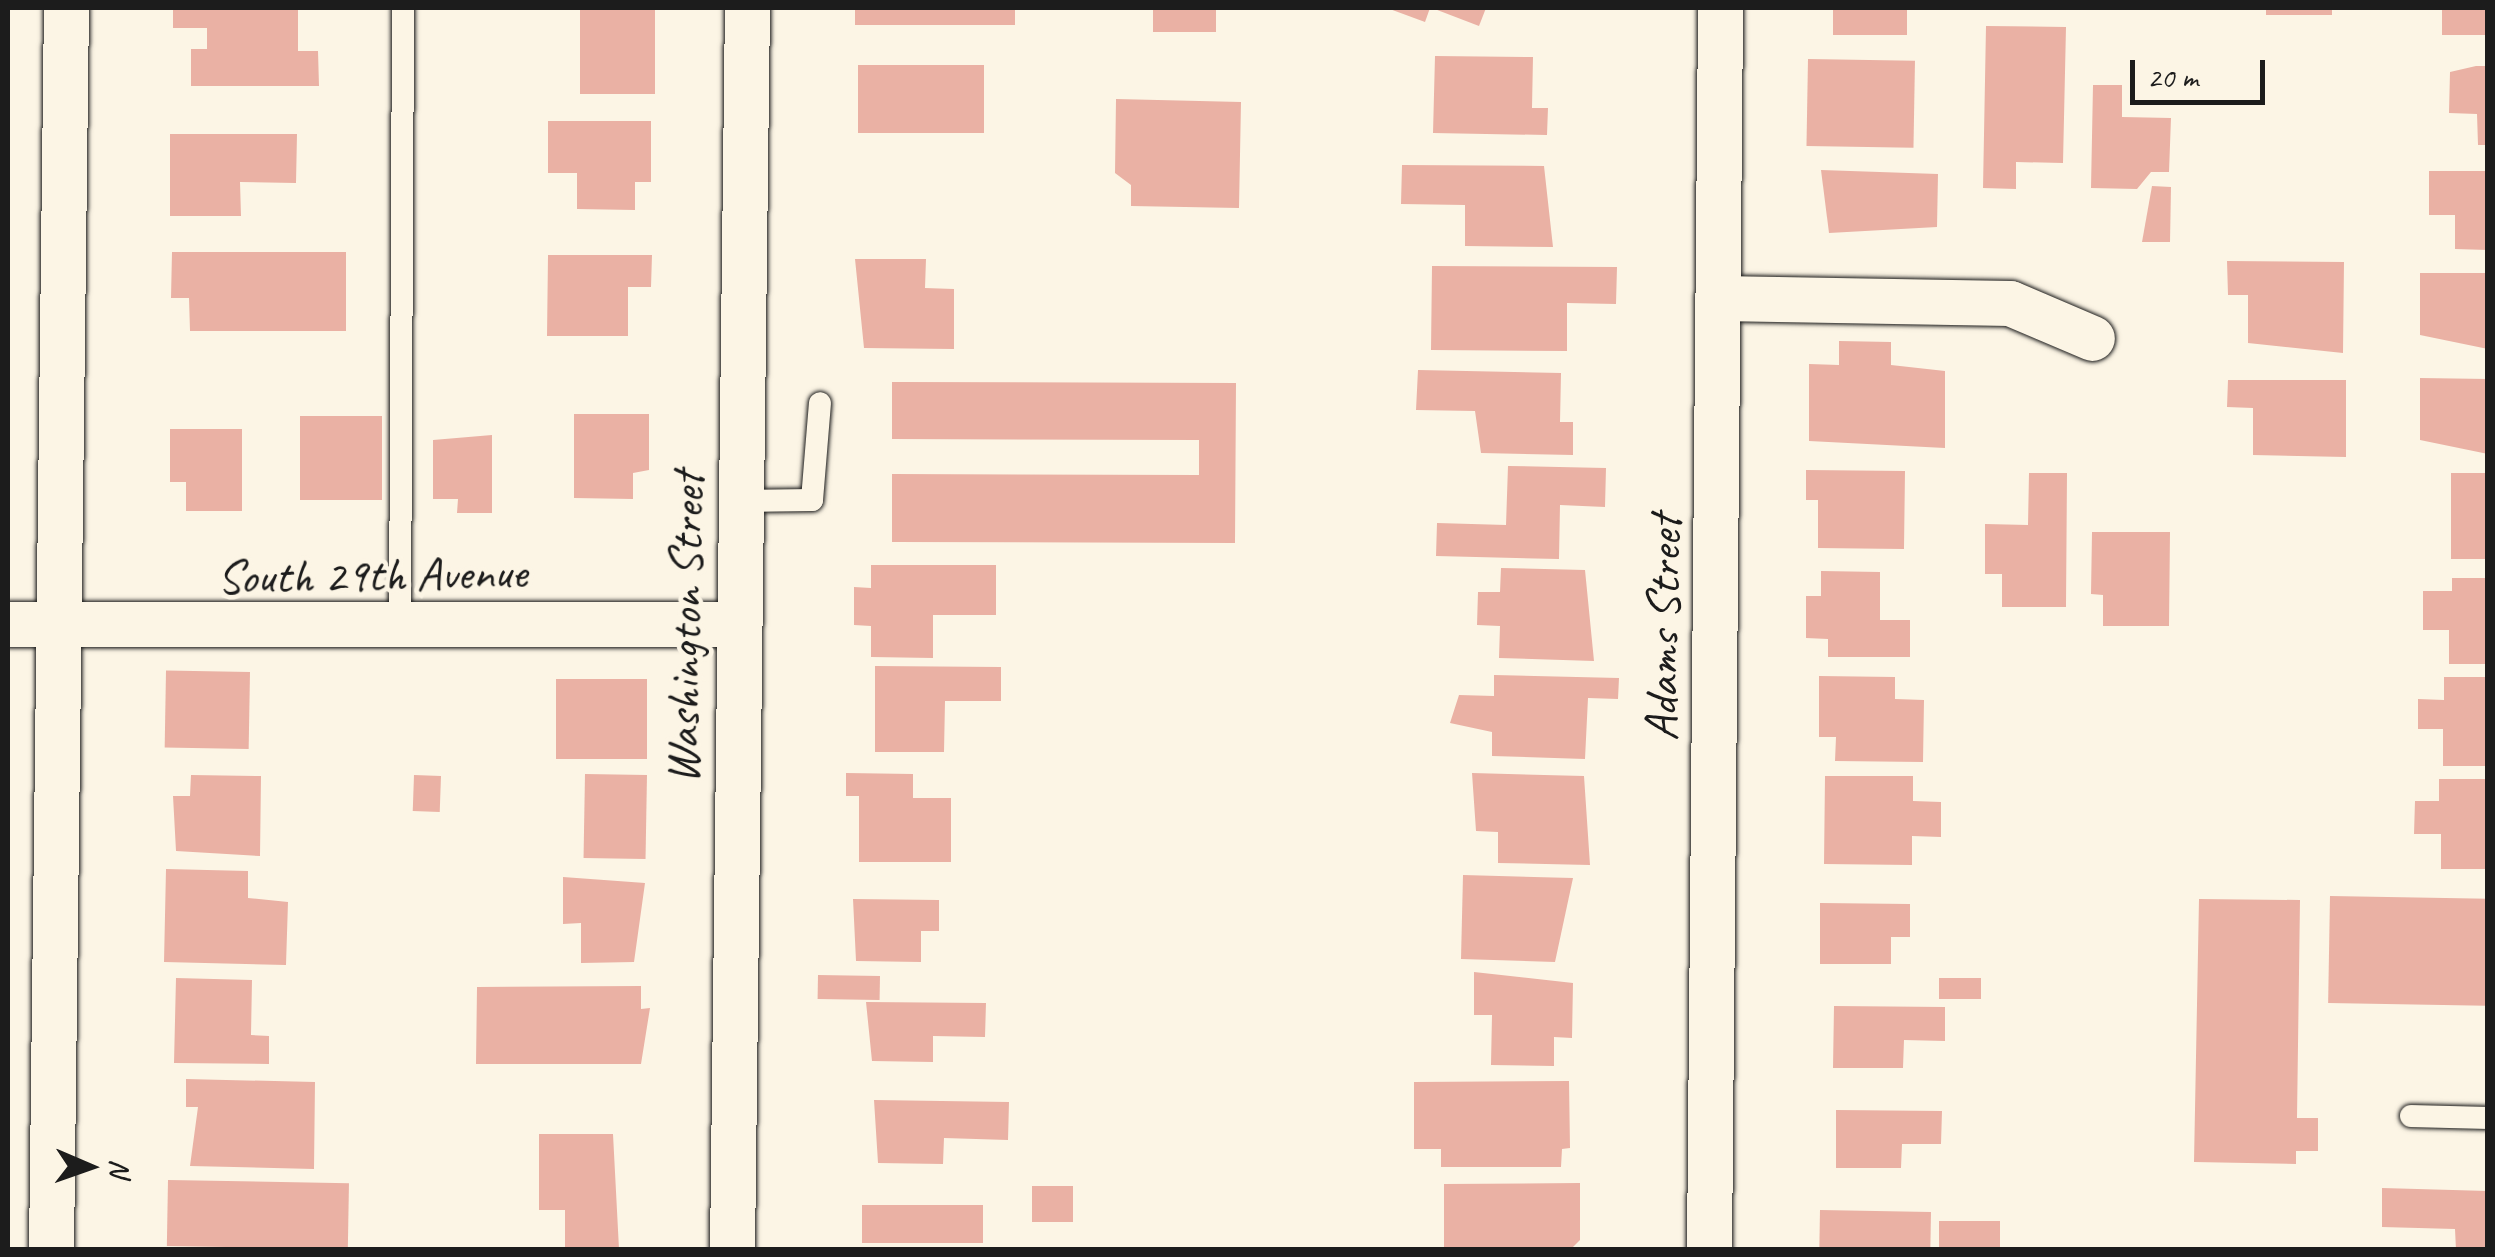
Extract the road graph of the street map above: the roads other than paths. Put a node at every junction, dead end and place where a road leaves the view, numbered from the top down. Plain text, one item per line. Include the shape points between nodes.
1 (66, 8) edge
2 (403, 8) edge
3 (747, 8) edge
4 (1720, 8) edge
5 (1719, 298) junction
6 (2092, 338) dead end
7 (820, 403) dead end
8 (740, 501) junction
9 (8, 624) edge
10 (738, 624) junction
11 (400, 627) junction
12 (54, 630) junction
13 (2411, 1116) dead end
14 (2488, 1118) edge
15 (52, 1250) edge
16 (732, 1250) edge
17 (1709, 1250) edge

1 - 12 street
2 - 11 lane
3 - 8 street, Washington Street
4 - 5 street, Adams Street
5 - 6 street via 2010,302
5 - 17 street, Adams Street
7 - 8 lane via 812,500
8 - 10 street, Washington Street
9 - 12 street, South 29th Avenue
10 - 11 street, South 29th Avenue
10 - 16 street, Washington Street
11 - 12 street, South 29th Avenue
12 - 15 street
13 - 14 lane

